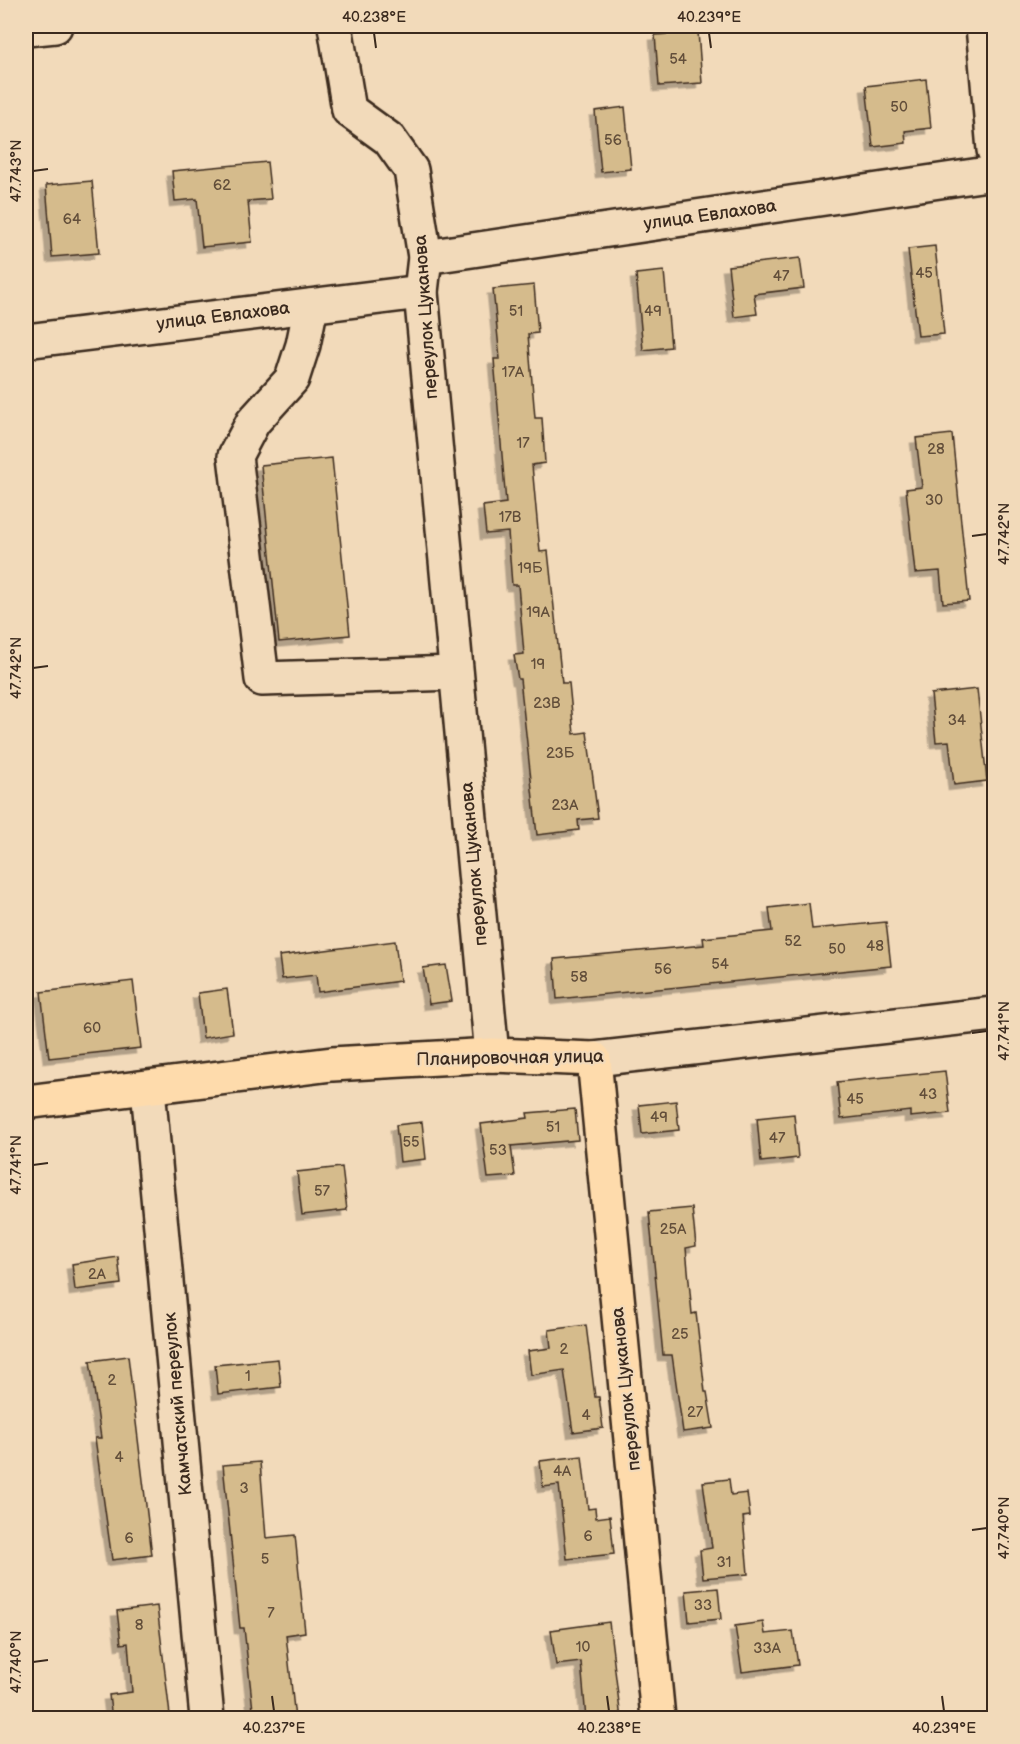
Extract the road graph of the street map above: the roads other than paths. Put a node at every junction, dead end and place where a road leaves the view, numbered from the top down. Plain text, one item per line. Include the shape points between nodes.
1 (55, 26) edge
2 (335, 26) edge
3 (983, 26) edge
4 (26, 29) edge
5 (994, 150) edge
6 (994, 173) edge
7 (425, 257) junction
8 (421, 292) junction
9 (311, 306) junction
10 (26, 341) edge
11 (456, 673) junction
12 (994, 1014) edge
13 (492, 1055) junction
14 (594, 1059) junction
15 (148, 1089) junction
16 (26, 1102) edge
17 (207, 1719) edge
18 (658, 1719) edge

1 - 4 street
2 - 7 street, переулок Цуканова via 349,110 389,139 411,170
3 - 5 street
6 - 7 street, улица Евлахова
7 - 8 street, переулок Цуканова
8 - 9 street, улица Евлахова
8 - 11 street, переулок Цуканова
9 - 10 street, улица Евлахова
9 - 11 street via 292,379 253,422 235,456 262,679
11 - 13 street, переулок Цуканова
12 - 14 street, Планировочная улица
13 - 14 main road, Планировочная улица
13 - 15 main road, Планировочная улица via 332,1064
14 - 18 main road, переулок Цуканова
15 - 16 main road, Планировочная улица
15 - 17 street, Камчатский переулок

